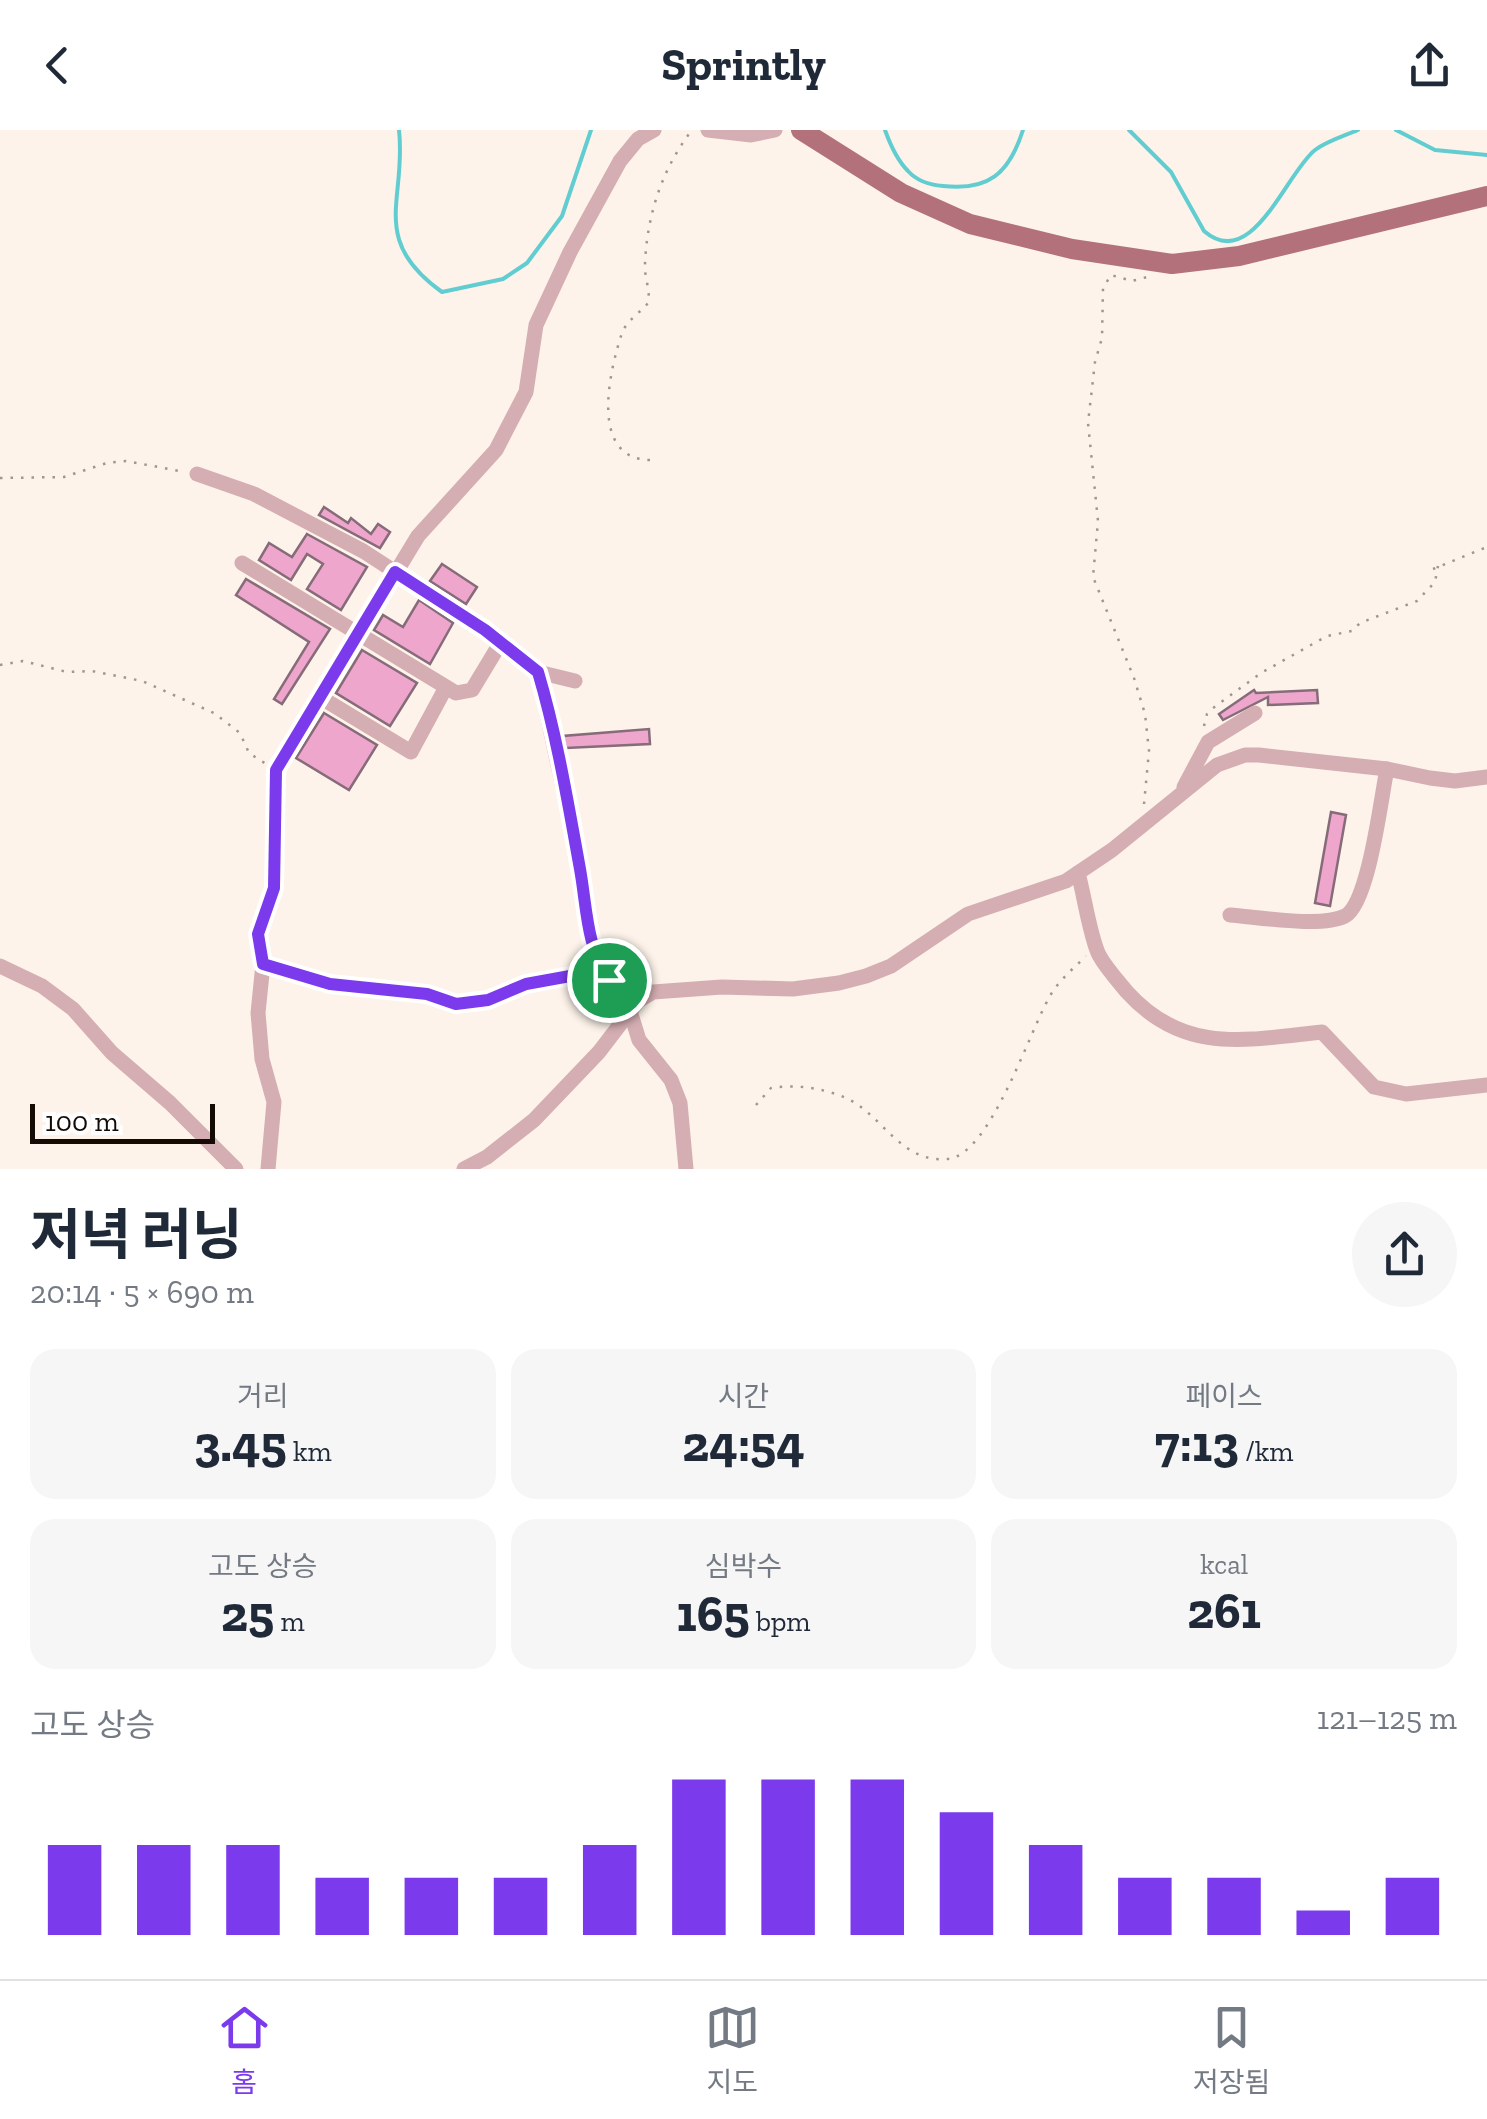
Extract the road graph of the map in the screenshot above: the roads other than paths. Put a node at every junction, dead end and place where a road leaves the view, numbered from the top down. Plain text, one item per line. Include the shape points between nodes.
1 (654, 130) edge
2 (708, 130) edge
3 (775, 130) edge
4 (801, 130) edge
5 (1487, 196) edge
6 (197, 474) road end
7 (242, 563) dead end
8 (395, 572) junction
9 (356, 636) junction
10 (500, 642) junction
11 (538, 672) junction
12 (575, 681) dead end
13 (445, 689) junction
14 (320, 697) junction
15 (1255, 713) dead end
16 (1386, 768) junction
17 (1487, 777) edge
18 (1180, 795) junction
19 (1078, 872) junction
20 (1230, 915) dead end
21 (0, 966) edge
22 (630, 1011) junction
23 (1487, 1084) edge
24 (236, 1169) edge
25 (268, 1169) edge
26 (464, 1169) edge
27 (686, 1169) edge

1 - 8 street via 620,160 556,282 536,325 526,392 496,450 418,536
2 - 3 street
4 - 5 main road via 901,192 970,224 1172,264 1238,256
6 - 8 street via 254,494
7 - 9 street
8 - 9 street
8 - 10 street
9 - 13 street
9 - 14 street
10 - 11 street
10 - 13 street via 472,690
11 - 12 street
11 - 22 street via 593,951
13 - 14 street via 411,752
14 - 25 street via 276,770 274,888 258,934 262,1059 274,1102
15 - 18 street via 1208,742
16 - 17 street via 1430,778
16 - 18 street via 1245,755 1216,765
16 - 20 street via 1364,884 1349,913 1315,920
18 - 19 street
19 - 22 street via 968,914 866,976 793,989 653,992
19 - 23 street via 1100,956 1138,1004 1180,1032 1207,1038 1322,1032 1374,1087 1406,1094
21 - 24 street via 74,1009
22 - 26 street via 546,1110
22 - 27 street via 640,1040 680,1103

